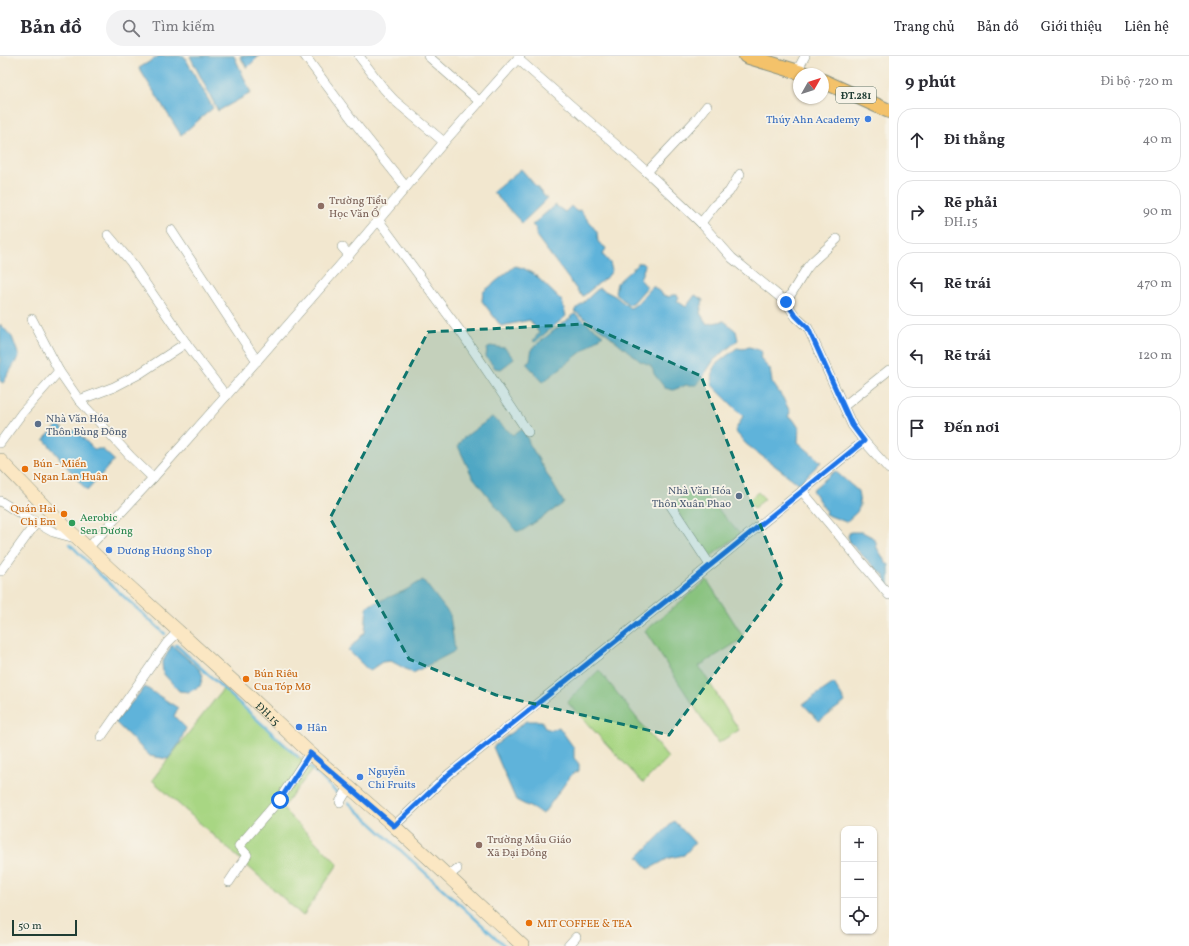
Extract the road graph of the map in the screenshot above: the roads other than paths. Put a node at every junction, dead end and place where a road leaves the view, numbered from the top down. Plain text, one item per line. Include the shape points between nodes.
1 (305, 56) edge
2 (359, 56) edge
3 (428, 56) edge
4 (746, 56) edge
5 (805, 56) edge
6 (519, 57) edge
7 (802, 68) edge
8 (793, 70) edge
9 (829, 84) edge
10 (480, 102) junction
11 (707, 106) dead end
12 (889, 111) edge
13 (444, 142) junction
14 (647, 172) junction
15 (740, 174) dead end
16 (406, 187) junction
17 (379, 221) junction
18 (702, 223) junction
19 (171, 230) dead end
20 (108, 235) dead end
21 (838, 239) dead end
22 (342, 248) dead end
23 (349, 255) junction
24 (786, 302) junction
25 (32, 319) dead end
26 (186, 343) junction
27 (257, 361) junction
28 (889, 370) edge
29 (59, 371) junction
30 (226, 396) junction
31 (79, 400) junction
32 (844, 406) junction
33 (528, 432) dead end
34 (864, 441) junction
35 (0, 443) edge
36 (0, 460) edge
37 (887, 464) edge
38 (153, 478) junction
39 (802, 491) junction
40 (0, 501) edge
41 (671, 506) dead end
42 (36, 523) junction
43 (84, 544) junction
44 (710, 566) junction
45 (0, 570) edge
46 (889, 595) edge
47 (179, 631) junction
48 (101, 737) dead end
49 (310, 753) junction
50 (349, 787) junction
51 (340, 802) dead end
52 (394, 826) junction
53 (228, 882) dead end
54 (576, 937) dead end
55 (523, 946) edge
56 (568, 946) edge

1 - 16 street
2 - 13 street via 394,100
3 - 10 street
4 - 8 main road
5 - 7 street
6 - 10 street
6 - 14 street
9 - 12 main road, ĐT.281
10 - 13 street
11 - 14 street
13 - 16 street
14 - 18 street
15 - 18 street via 729,192 715,205
16 - 17 street
17 - 23 street
17 - 33 street via 464,335
18 - 24 street via 732,258
19 - 27 street
20 - 26 street via 130,261
21 - 24 street via 807,268
22 - 23 street
23 - 27 street
24 - 32 street via 808,328
25 - 29 street
26 - 30 street
26 - 31 street via 139,374
27 - 30 street
28 - 32 street
29 - 31 street
29 - 35 street
30 - 38 street
31 - 38 street
32 - 34 street via 852,425
34 - 37 street
34 - 39 street
36 - 43 main road, ĐH.15 / ĐH.15
38 - 43 street
39 - 44 street
39 - 46 street
40 - 42 street
41 - 44 street
42 - 43 street
42 - 45 street
43 - 47 main road, ĐH.15 / ĐH.15
44 - 52 street via 449,774
47 - 48 street
47 - 49 main road, ĐH.15 / ĐH.15
49 - 50 main road, ĐH.15 / ĐH.15
49 - 53 street via 280,800 239,846 247,854
50 - 51 street
50 - 52 main road, ĐH.15 / ĐH.15
52 - 55 main road, ĐH.15 / ĐH.15 via 452,873
54 - 56 street

